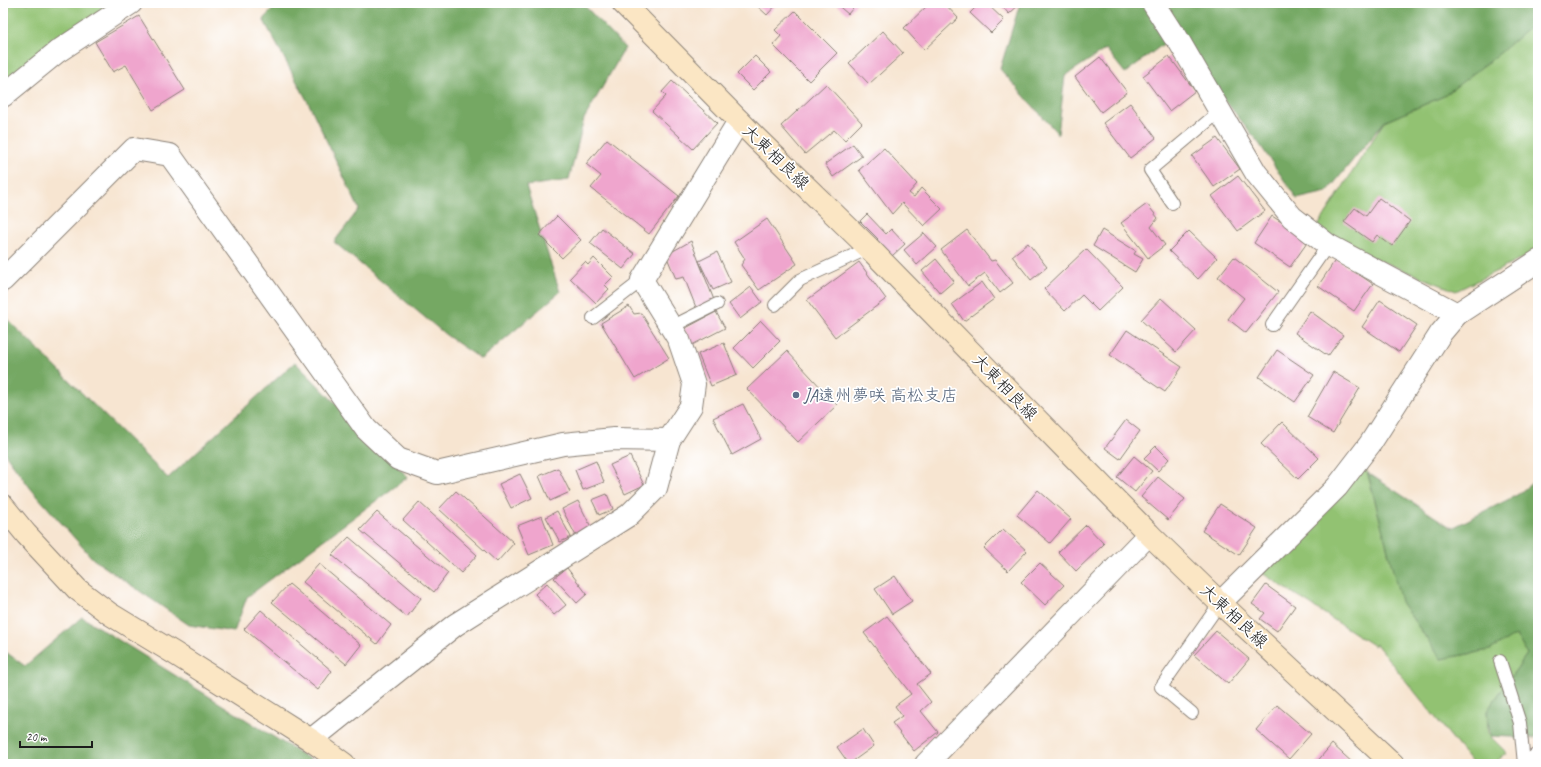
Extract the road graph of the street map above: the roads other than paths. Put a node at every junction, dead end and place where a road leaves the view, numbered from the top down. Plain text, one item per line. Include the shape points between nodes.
1 (131, 3) edge
2 (623, 3) edge
3 (1153, 3) edge
4 (3, 96) edge
5 (1220, 111) junction
6 (739, 121) junction
7 (1172, 203) dead end
8 (1328, 245) junction
9 (869, 248) junction
10 (1538, 261) edge
11 (3, 280) edge
12 (642, 280) junction
13 (717, 304) dead end
14 (775, 305) dead end
15 (1457, 314) junction
16 (593, 318) dead end
17 (1272, 325) dead end
18 (671, 328) junction
19 (669, 440) junction
20 (3, 506) edge
21 (1150, 534) junction
22 (1220, 603) junction
23 (1500, 661) dead end
24 (1192, 714) dead end
25 (311, 740) junction
26 (1538, 753) edge
27 (344, 764) edge
28 (926, 764) edge
29 (1393, 764) edge
30 (1524, 764) edge

1 - 4 street via 57,52
2 - 6 main road, 大東相良線
3 - 5 street via 1176,36
5 - 7 lane via 1150,170
5 - 8 street via 1256,172 1292,217
6 - 9 main road, 大東相良線
6 - 12 street
8 - 15 street
8 - 17 lane
9 - 14 lane via 800,280
9 - 21 main road, 大東相良線
10 - 15 street
11 - 19 street via 134,149 170,156 366,429 398,459 437,473 564,444 614,439
12 - 16 lane
12 - 18 street
13 - 18 lane
15 - 22 street via 1441,333 1370,444 1338,487
18 - 19 street via 679,340 694,384 691,406
19 - 25 street via 656,488 629,515 456,625
20 - 25 main road via 77,589 94,602
21 - 22 main road, 大東相良線
21 - 28 street
22 - 24 lane via 1161,687
22 - 29 main road, 大東相良線
23 - 30 lane via 1520,723
25 - 27 main road
26 - 30 lane

